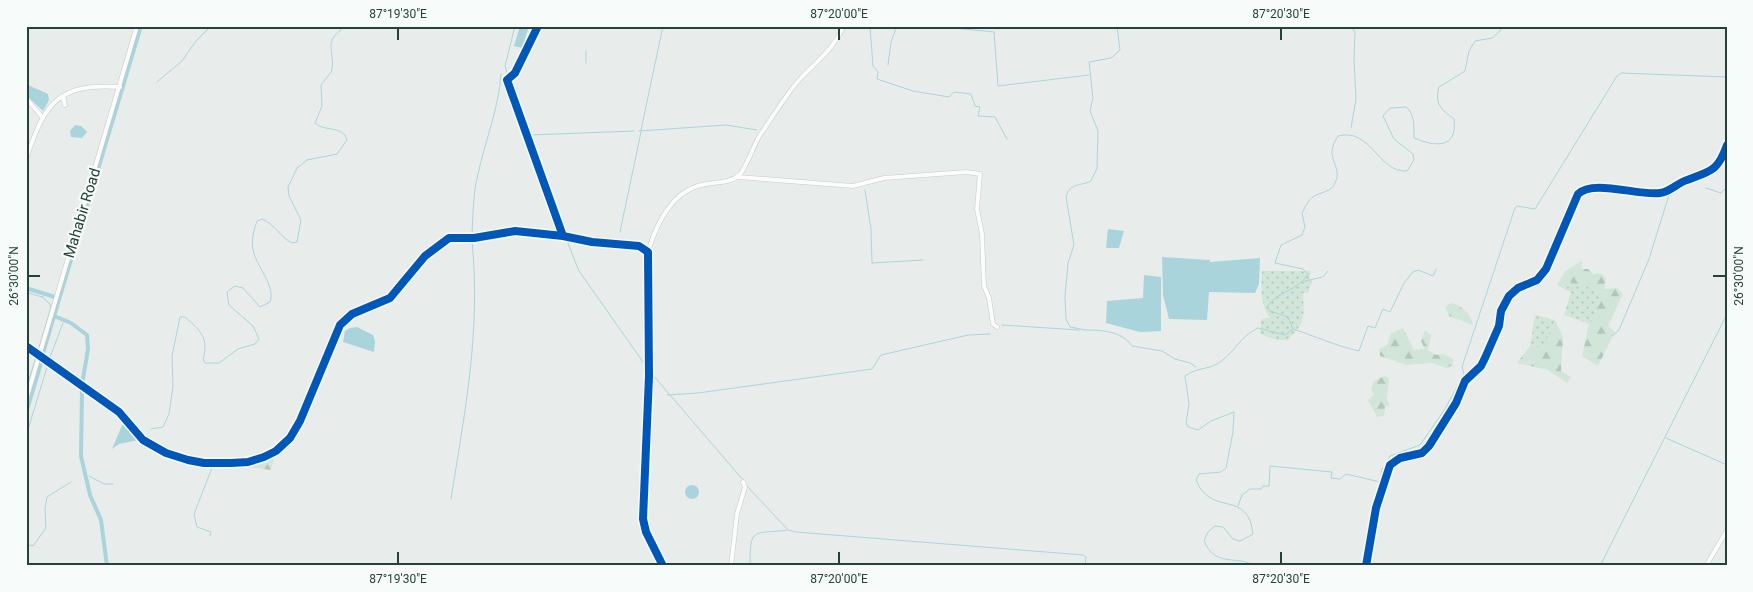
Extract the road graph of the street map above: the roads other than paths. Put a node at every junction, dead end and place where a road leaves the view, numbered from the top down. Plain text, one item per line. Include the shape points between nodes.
1 (137, 26) edge
2 (538, 26) edge
3 (844, 26) edge
4 (120, 87) junction
5 (64, 96) junction
6 (26, 98) edge
7 (65, 105) dead end
8 (42, 117) junction
9 (1727, 145) edge
10 (26, 159) edge
11 (738, 176) junction
12 (563, 236) junction
13 (648, 252) junction
14 (997, 327) dead end
15 (26, 346) edge
16 (39, 356) junction
17 (26, 400) edge
18 (743, 482) dead end
19 (1727, 530) edge
20 (663, 566) edge
21 (731, 566) edge
22 (1366, 566) edge
23 (1706, 566) edge

1 - 4 street, Mahabir Road
2 - 12 street via 515,74 507,80
3 - 11 street via 830,51 792,89 752,148 744,170
4 - 5 street via 94,85 72,90
4 - 16 street, Mahabir Road
5 - 7 street
5 - 8 street via 54,101
6 - 8 street
8 - 10 street
9 - 22 street via 1722,160 1715,168 1661,193 1639,194 1589,187 1578,194 1546,269 1537,280 1509,296 1481,366 1465,381 1456,403 1429,446 1422,453 1400,458 1390,465 1376,508
11 - 13 street via 688,188 677,197 655,229
11 - 14 street via 853,186 884,178 966,172 980,174 977,209 982,234 984,286 993,324
12 - 13 street via 638,246
12 - 16 street via 506,232 474,238 449,238 435,248 390,298 352,314 340,325 290,438 276,451 248,462 204,463 166,453 143,440 119,412
13 - 20 street via 650,376 643,519
15 - 16 street
16 - 17 street, Mahabir Road
18 - 21 street via 745,487 737,514
19 - 23 street

